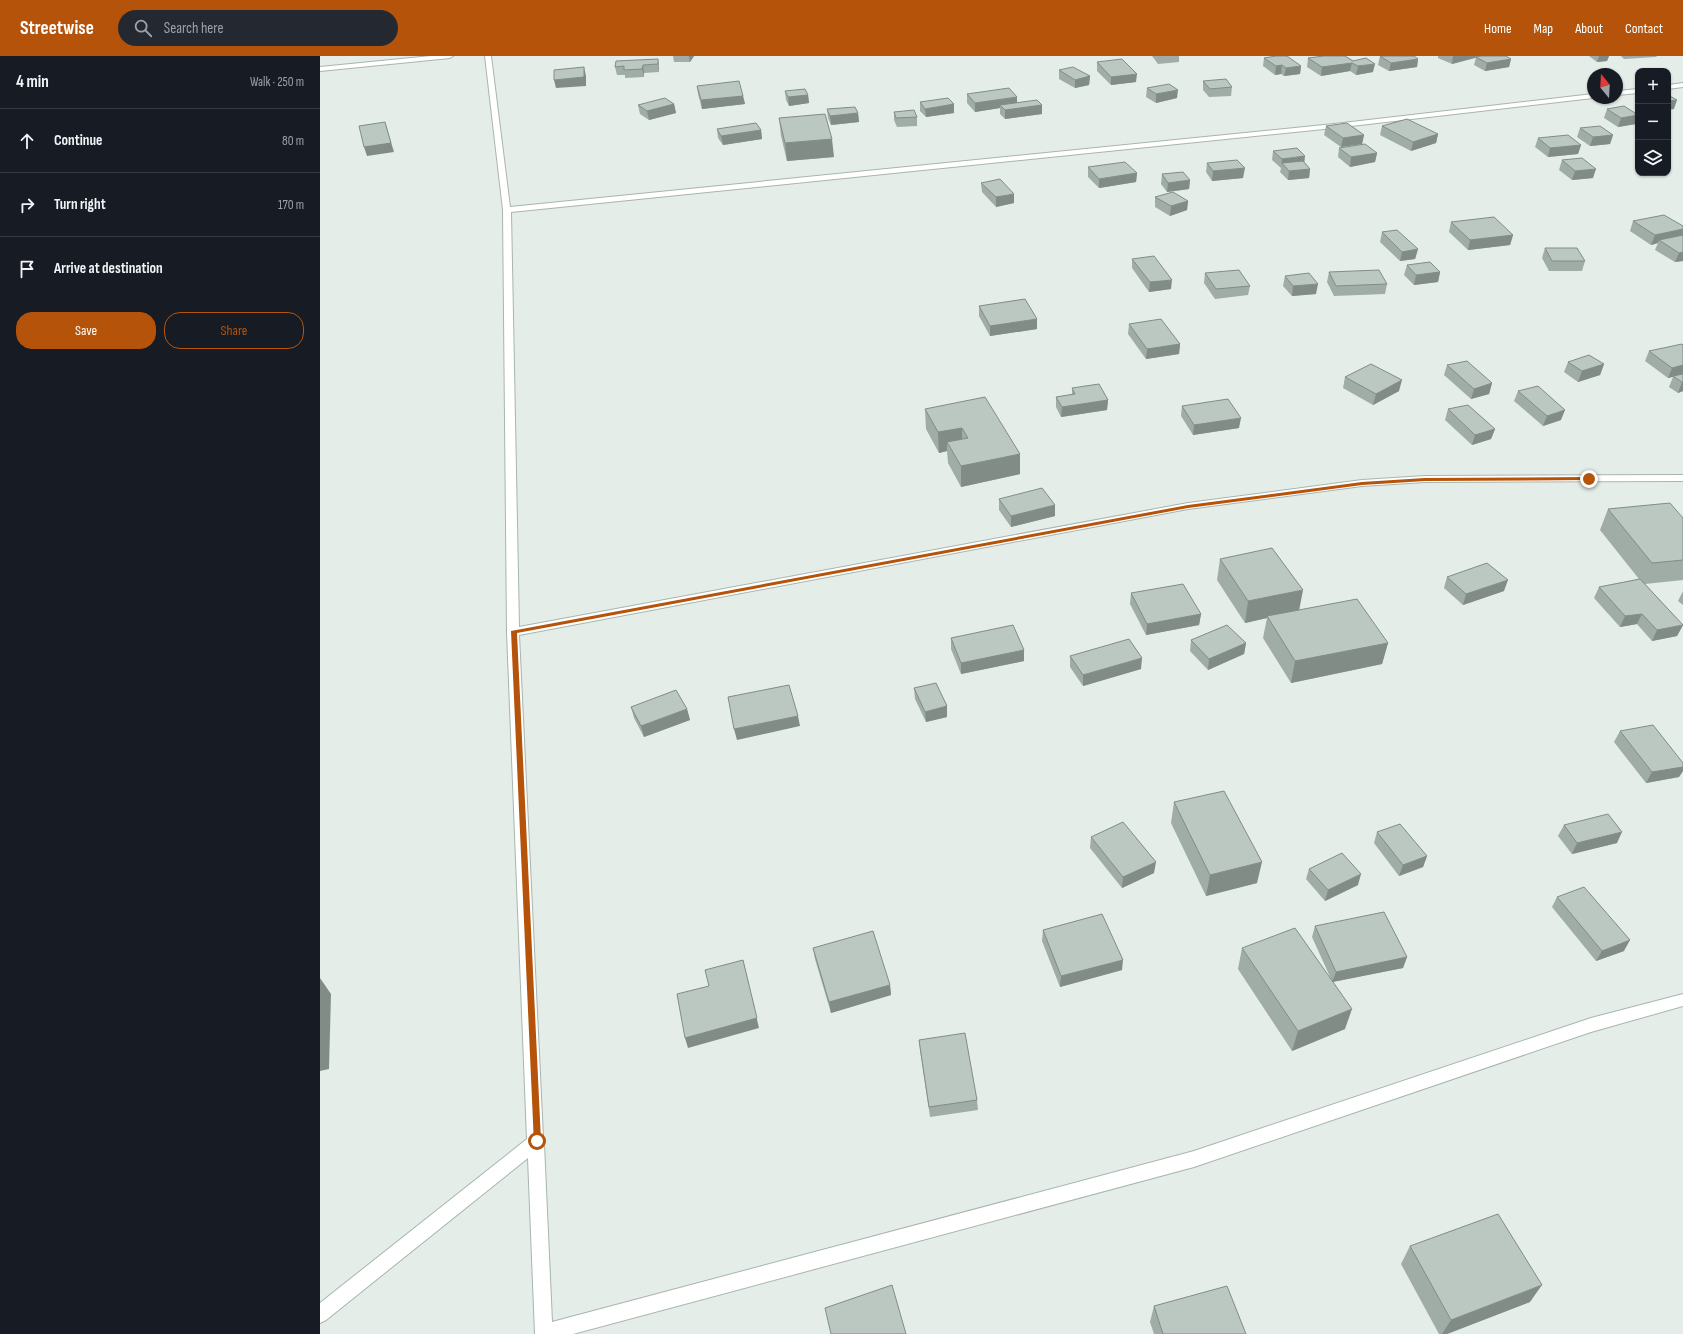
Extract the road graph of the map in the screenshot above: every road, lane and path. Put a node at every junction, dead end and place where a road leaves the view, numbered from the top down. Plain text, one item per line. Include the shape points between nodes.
1 (450, 56) edge
2 (488, 56) edge
3 (320, 69) edge
4 (1683, 86) edge
5 (1671, 87) edge
6 (1635, 91) edge
7 (1623, 92) edge
8 (1587, 97) edge
9 (507, 210) junction
10 (1683, 478) edge
11 (514, 632) junction
12 (1683, 1000) edge
13 (537, 1141) junction
14 (320, 1314) edge
15 (544, 1333) edge

1 - 3 street
2 - 9 street
4 - 5 street
6 - 7 street
8 - 9 street via 1310,128
9 - 11 street
10 - 11 street via 1425,479 1348,485 1188,506
11 - 13 street
12 - 15 street via 1591,1025 1194,1158
13 - 14 street
13 - 15 street

